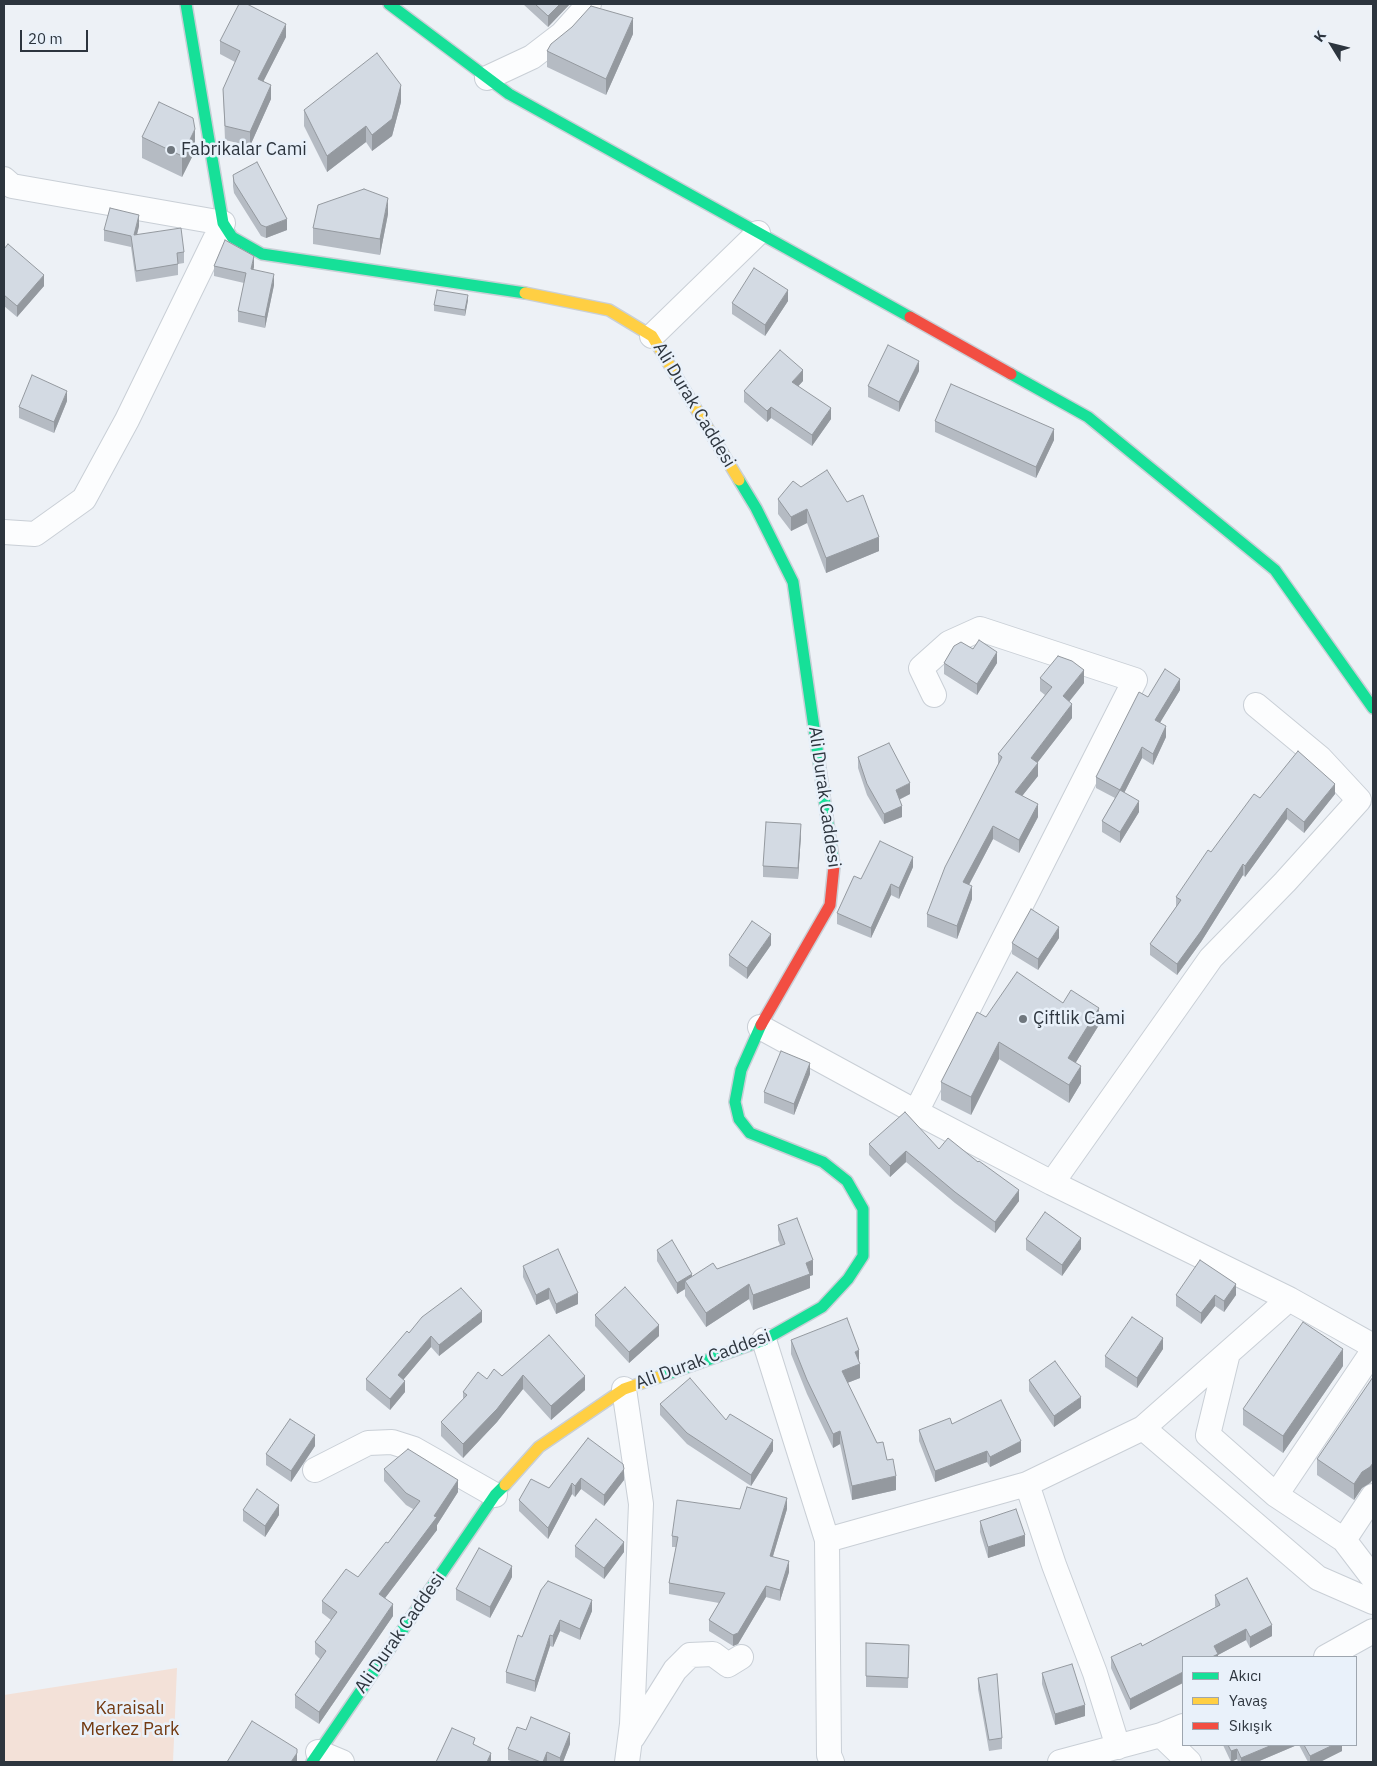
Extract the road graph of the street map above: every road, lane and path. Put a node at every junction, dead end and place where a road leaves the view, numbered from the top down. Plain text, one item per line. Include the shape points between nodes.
1 (186, 4) edge
2 (388, 4) edge
3 (589, 4) edge
4 (487, 78) junction
5 (7, 188) edge
6 (223, 224) junction
7 (758, 233) junction
8 (652, 336) junction
9 (4, 532) edge
10 (934, 696) dead end
11 (1256, 705) dead end
12 (1373, 708) edge
13 (760, 1027) junction
14 (916, 1112) junction
15 (1052, 1183) junction
16 (1289, 1299) junction
17 (764, 1340) junction
18 (1373, 1346) edge
19 (1373, 1350) edge
20 (1228, 1353) junction
21 (624, 1389) junction
22 (1143, 1428) junction
23 (316, 1470) dead end
24 (1027, 1484) junction
25 (495, 1495) junction
26 (1276, 1495) junction
27 (1373, 1496) edge
28 (827, 1540) junction
29 (1344, 1540) junction
30 (1373, 1578) edge
31 (1373, 1602) edge
32 (1373, 1631) edge
33 (1328, 1656) edge
34 (741, 1657) dead end
35 (1182, 1726) edge
36 (1161, 1735) junction
37 (1118, 1748) junction
38 (628, 1752) edge
39 (315, 1757) edge
40 (342, 1762) edge
41 (832, 1762) edge
42 (1060, 1762) edge
43 (1189, 1762) edge

1 - 6 main road
2 - 4 main road
3 - 4 street via 562,34 532,57
4 - 7 main road via 509,94
5 - 6 street
6 - 8 main road, Ali Durak Caddesi via 232,237 262,254 514,291 609,310
6 - 9 street via 127,420 84,499 36,534
7 - 8 street
7 - 12 main road via 1088,417 1275,570
8 - 13 main road, Ali Durak Caddesi via 756,508 793,582 836,870 830,905
10 - 14 street via 922,668 949,643 980,629 1135,680
11 - 15 street via 1320,758 1359,800 1212,958
13 - 14 street
13 - 17 main road, Ali Durak Caddesi via 741,1070 734,1102 739,1119 750,1133 823,1162 847,1181 863,1208 862,1256 848,1279 822,1307
14 - 15 street
15 - 16 street
16 - 18 street
16 - 20 street
17 - 21 main road, Ali Durak Caddesi
17 - 28 street
19 - 26 street
20 - 22 street
20 - 26 street via 1208,1435
21 - 25 main road, Ali Durak Caddesi via 539,1447
21 - 38 street via 641,1504
22 - 24 street
22 - 31 street via 1318,1578
23 - 25 street via 368,1442 392,1442 414,1449
24 - 28 street
24 - 37 street via 1095,1673
25 - 39 main road, Ali Durak Caddesi
26 - 29 street
27 - 29 street
28 - 41 street via 829,1755
29 - 30 street
32 - 33 street
34 - 38 street via 728,1665 713,1654 690,1655 675,1670
35 - 36 street
36 - 37 street
36 - 43 street
37 - 42 street
39 - 40 street

